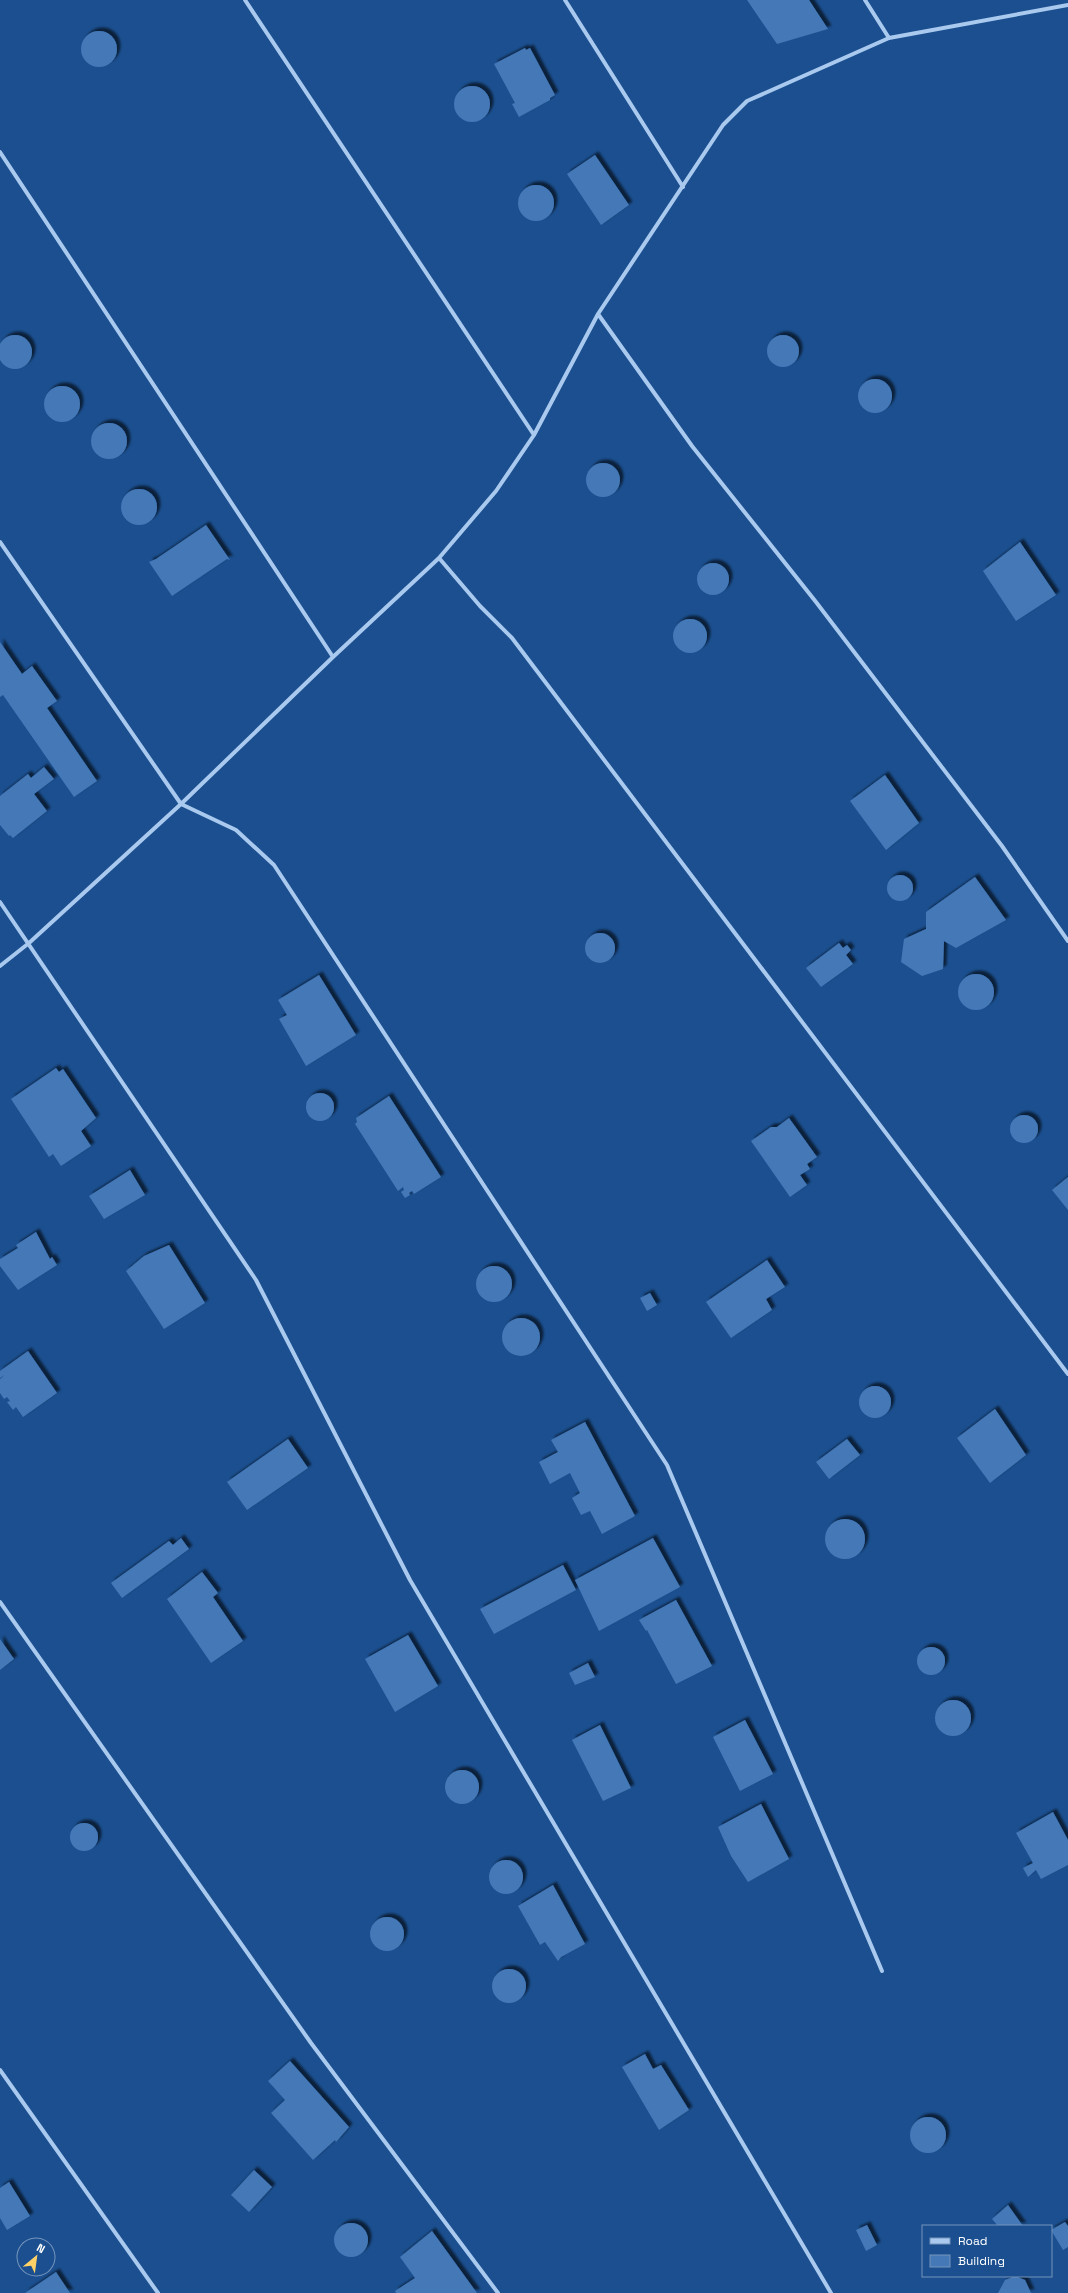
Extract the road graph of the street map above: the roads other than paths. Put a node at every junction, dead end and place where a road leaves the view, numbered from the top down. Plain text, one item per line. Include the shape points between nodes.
1 (245, 0) edge
2 (565, 0) edge
3 (865, 0) edge
4 (1068, 5) edge
5 (889, 38) junction
6 (0, 152) edge
7 (683, 187) junction
8 (598, 314) junction
9 (534, 435) junction
10 (0, 542) edge
11 (439, 558) junction
12 (333, 657) junction
13 (181, 804) junction
14 (0, 902) edge
15 (1068, 941) edge
16 (29, 943) junction
17 (0, 966) edge
18 (1068, 1374) edge
19 (0, 1602) edge
20 (882, 1971) dead end
21 (0, 2070) edge
22 (158, 2293) edge
23 (498, 2293) edge
24 (831, 2293) edge

1 - 9 street
2 - 7 street
3 - 5 street
4 - 5 street
5 - 7 street via 747,101 723,125
6 - 12 street
7 - 8 street
8 - 9 street
8 - 15 street via 692,446 816,602 993,834
9 - 11 street via 496,491
10 - 13 street
11 - 12 street
11 - 18 street via 480,606 512,638
12 - 13 street
13 - 16 street
13 - 20 street via 236,830 274,865 667,1465
14 - 16 street
16 - 17 street
16 - 24 street via 256,1280 410,1580
19 - 23 street via 310,2043
21 - 22 street

